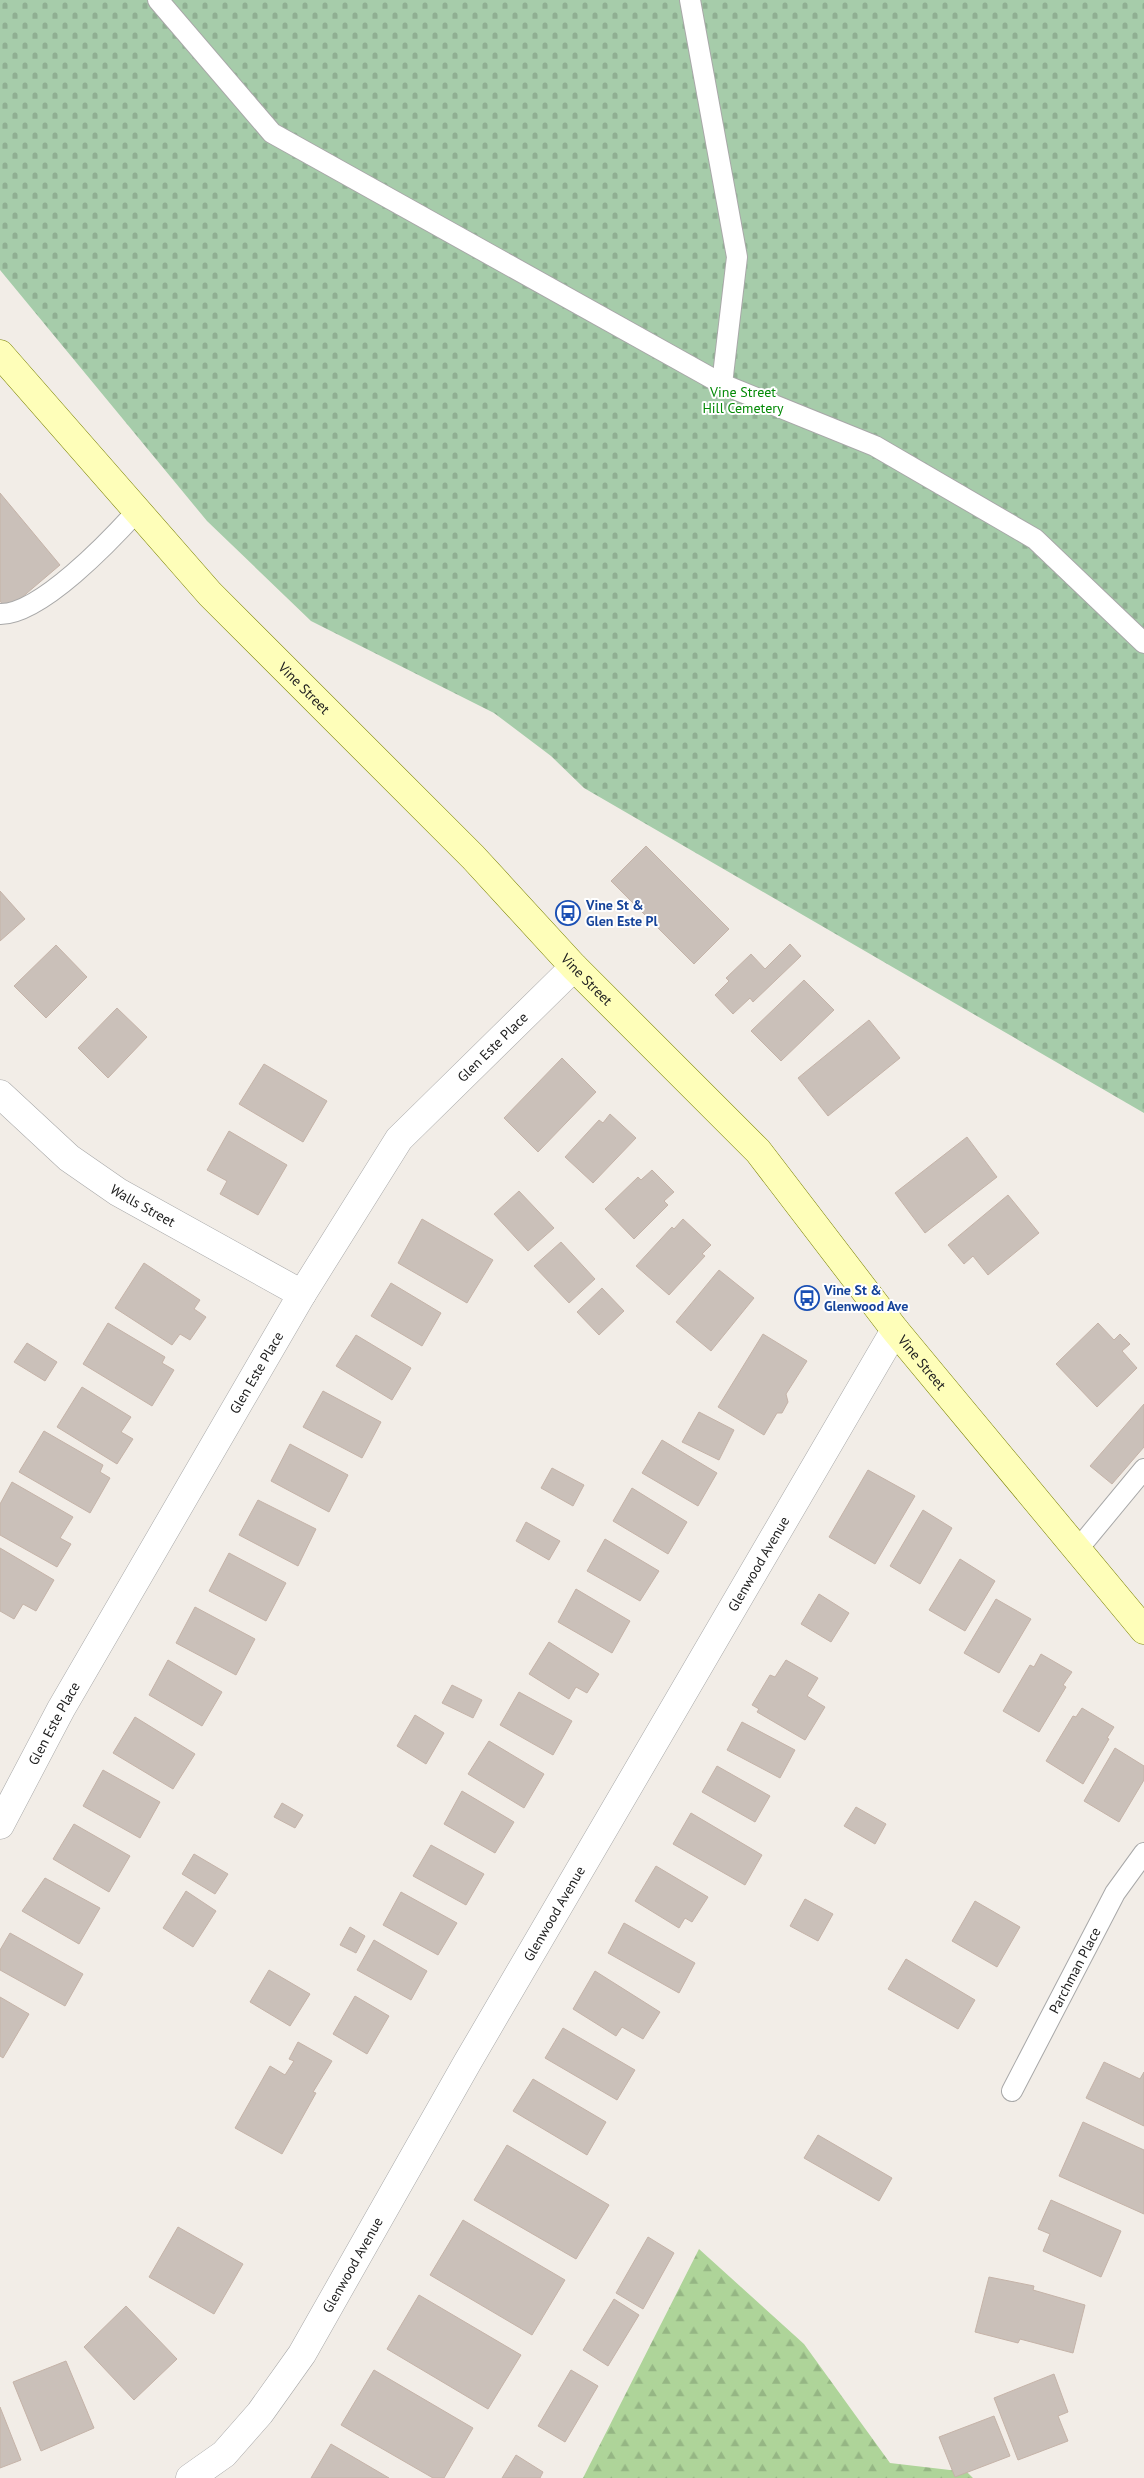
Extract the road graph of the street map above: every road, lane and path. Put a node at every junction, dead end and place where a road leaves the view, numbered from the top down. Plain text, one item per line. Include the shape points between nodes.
1 (158, 0) edge
2 (690, 0) edge
3 (0, 354) edge
4 (722, 384) junction
5 (138, 510) junction
6 (0, 614) edge
7 (1144, 643) edge
8 (574, 967) junction
9 (0, 1094) edge
10 (302, 1294) junction
11 (895, 1330) junction
12 (1144, 1469) edge
13 (1078, 1549) junction
14 (1144, 1630) edge
15 (0, 1824) edge
16 (1144, 1852) edge
17 (1012, 2091) dead end
18 (190, 2478) edge

1 - 4 lane via 272,132
2 - 4 lane via 737,257
3 - 5 main road, Vine Street
4 - 7 lane via 875,446 1036,539
5 - 6 lane via 99,552 36,602 11,614
5 - 8 main road, Vine Street via 210,594 473,857
8 - 10 street, Glen Este Place via 399,1139
8 - 11 main road, Vine Street via 758,1151
9 - 10 street, Walls Street via 69,1158 118,1192
10 - 15 street, Glen Este Place via 61,1708
11 - 13 main road, Vine Street
11 - 18 street, Glenwood Avenue via 467,2063 302,2354 260,2413 224,2454
12 - 13 lane
13 - 14 main road, Vine Street
16 - 17 lane, Parchman Place via 1115,1893

